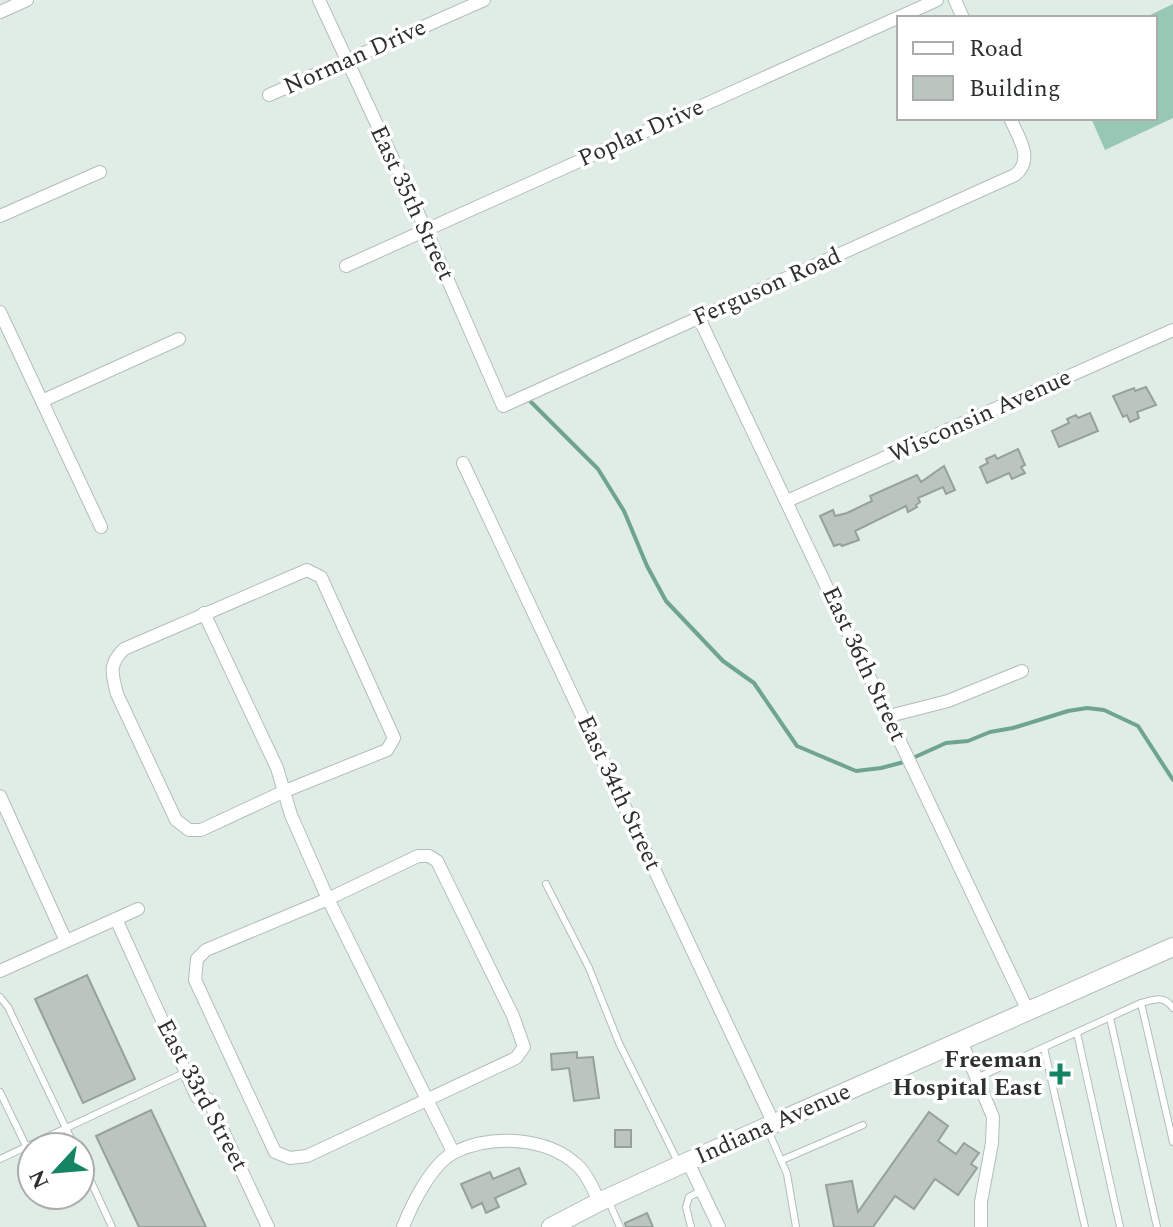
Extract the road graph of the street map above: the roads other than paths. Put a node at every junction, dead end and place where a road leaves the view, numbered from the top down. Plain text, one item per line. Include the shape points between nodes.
1 (27, 0) edge
2 (319, 0) edge
3 (484, 0) edge
4 (937, 0) edge
5 (0, 12) edge
6 (901, 16) edge
7 (897, 18) edge
8 (347, 62) junction
9 (269, 95) dead end
10 (1011, 120) edge
11 (100, 172) dead end
12 (0, 216) edge
13 (426, 230) junction
14 (346, 266) dead end
15 (0, 312) edge
16 (699, 318) junction
17 (1173, 330) edge
18 (179, 339) dead end
19 (42, 401) junction
20 (503, 406) joint
21 (463, 463) dead end
22 (787, 501) junction
23 (101, 527) dead end
24 (204, 613) junction
25 (1022, 671) dead end
26 (889, 716) junction
27 (285, 791) junction
28 (0, 796) edge
29 (546, 884) dead end
30 (328, 899) junction
31 (138, 909) dead end
32 (116, 919) junction
33 (66, 941) junction
34 (1173, 947) edge
35 (0, 971) edge
36 (0, 997) edge
37 (1141, 1003) junction
38 (1173, 1008) edge
39 (1028, 1011) junction
40 (1110, 1018) junction
41 (1077, 1033) junction
42 (961, 1041) junction
43 (1044, 1048) junction
44 (186, 1072) junction
45 (979, 1077) junction
46 (0, 1092) edge
47 (427, 1100) junction
48 (770, 1125) junction
49 (863, 1125) dead end
50 (65, 1127) junction
51 (19, 1131) edge
52 (57, 1131) edge
53 (67, 1131) edge
54 (1173, 1142) edge
55 (453, 1152) junction
56 (782, 1160) junction
57 (684, 1163) junction
58 (702, 1191) junction
59 (96, 1192) edge
60 (603, 1200) junction
61 (112, 1227) edge
62 (268, 1227) edge
63 (403, 1227) edge
64 (551, 1227) edge
65 (620, 1227) edge
66 (691, 1227) edge
67 (719, 1227) edge
68 (796, 1227) edge
69 (981, 1227) edge
70 (1085, 1227) edge
71 (1120, 1227) edge
72 (1157, 1227) edge

1 - 5 street
2 - 8 street, East 35th Street
3 - 8 street, Norman Drive
4 - 6 street, Poplar Drive
7 - 13 street, Poplar Drive
8 - 9 street, Norman Drive
8 - 13 street, East 35th Street
10 - 16 street, Ferguson Road via 1025,162 1015,175
11 - 12 street
13 - 14 street, Poplar Drive
13 - 20 street, East 35th Street
15 - 19 street
16 - 20 street, Ferguson Road
16 - 22 street, East 36th Street
17 - 22 street, Wisconsin Avenue
18 - 19 street
19 - 23 street
21 - 48 street, East 34th Street
22 - 26 street, East 36th Street
24 - 27 street
24 - 27 street via 124,649 114,659 117,694 176,820 189,830 201,830
24 - 27 street via 307,570 321,577 394,738 387,750
25 - 26 street via 948,701
26 - 39 street, East 36th Street
27 - 30 street
28 - 33 street
29 - 57 lane via 589,968 619,1043
30 - 47 street
30 - 47 street via 418,856 437,861 524,1047 516,1058
30 - 47 street via 206,950 197,959 195,980 275,1152 290,1158 307,1156
31 - 32 street
32 - 33 street
32 - 44 street, East 33rd Street
33 - 35 street
34 - 39 street, Indiana Avenue
36 - 50 lane
37 - 38 lane via 1160,998
37 - 40 lane
37 - 54 lane
39 - 42 street, Indiana Avenue
40 - 41 lane
40 - 72 lane
41 - 43 lane
41 - 71 lane
42 - 45 street
42 - 48 street, Indiana Avenue
43 - 45 lane
43 - 70 lane
44 - 50 lane
44 - 62 street, East 33rd Street via 197,1097 208,1099
45 - 69 street via 993,1117
46 - 51 lane
47 - 55 street
48 - 56 lane
48 - 57 street, Indiana Avenue
49 - 56 lane
50 - 52 lane
50 - 53 lane
55 - 60 street via 516,1141 545,1147 578,1165
55 - 63 street via 418,1194
56 - 68 lane
57 - 58 street
57 - 60 street, Indiana Avenue
58 - 66 lane via 689,1197
58 - 67 street
59 - 61 lane
60 - 64 street, Indiana Avenue
60 - 65 lane

